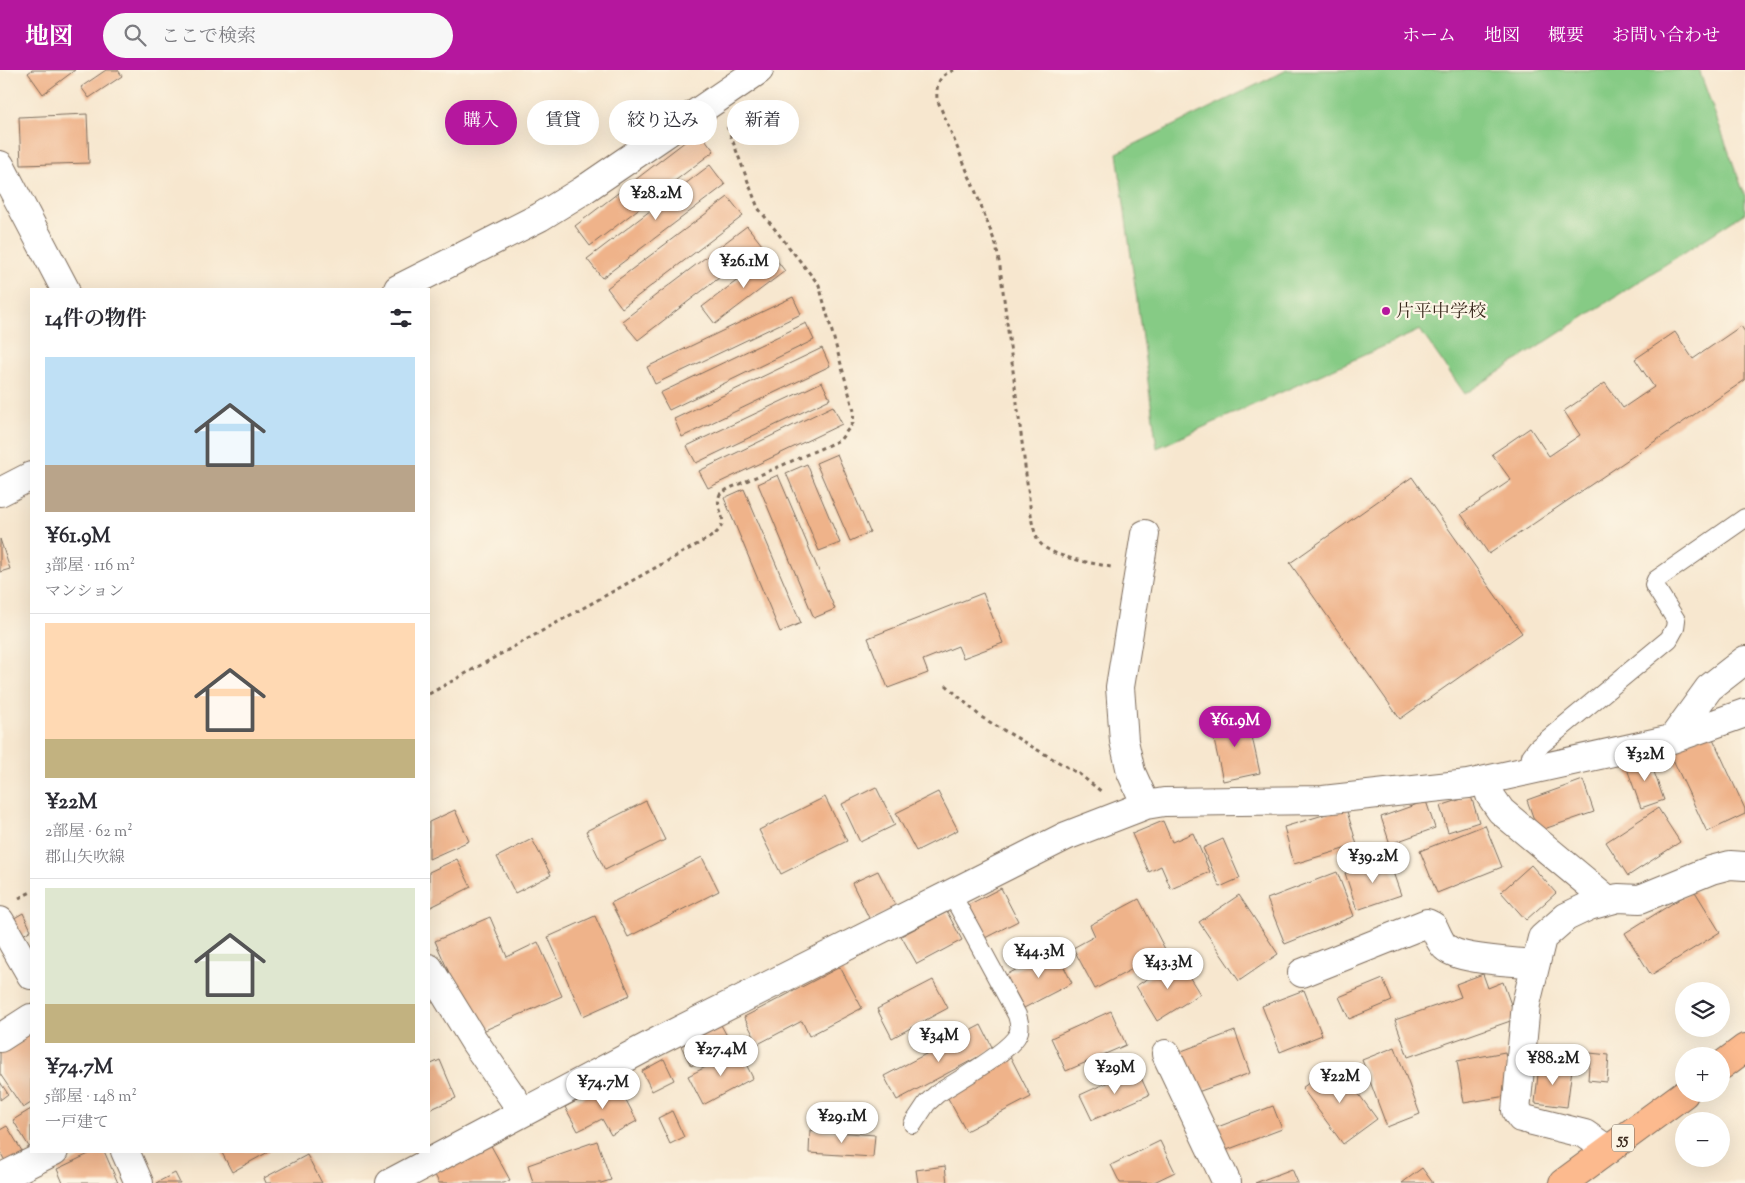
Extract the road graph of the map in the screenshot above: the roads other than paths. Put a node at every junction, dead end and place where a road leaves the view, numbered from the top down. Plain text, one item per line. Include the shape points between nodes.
1 (759, 70) edge
2 (0, 166) edge
3 (64, 288) edge
4 (400, 288) edge
5 (30, 477) edge
6 (0, 492) edge
7 (1745, 518) edge
8 (1145, 534) dead end
9 (1745, 660) edge
10 (1745, 713) edge
11 (1672, 738) junction
12 (1528, 771) junction
13 (1487, 781) junction
14 (1146, 805) junction
15 (1745, 866) edge
16 (952, 895) junction
17 (1608, 900) junction
18 (0, 921) edge
19 (1534, 964) junction
20 (430, 970) edge
21 (30, 973) edge
22 (1302, 973) dead end
23 (30, 1019) edge
24 (0, 1038) edge
25 (1745, 1048) edge
26 (1166, 1054) dead end
27 (1730, 1059) edge
28 (1675, 1101) edge
29 (522, 1111) junction
30 (913, 1124) dead end
31 (1608, 1150) junction
32 (50, 1153) edge
33 (126, 1153) edge
34 (430, 1174) edge
35 (0, 1178) edge
36 (139, 1183) edge
37 (390, 1183) edge
38 (1227, 1183) edge
39 (1563, 1183) edge

1 - 4 street via 582,191
2 - 3 street
5 - 6 street
7 - 12 lane via 1656,580 1656,590 1676,620 1669,639 1536,748
8 - 14 street via 1120,687 1124,742 1131,772
9 - 11 street via 1709,688
10 - 11 street
11 - 12 street
12 - 13 street
13 - 14 street via 1324,800
13 - 17 street via 1490,795 1506,816
14 - 16 street via 1066,836
15 - 17 street via 1730,865 1712,870 1640,899
16 - 29 street
16 - 30 lane via 1017,1016 1019,1034 1010,1046 937,1094
17 - 19 street via 1566,917 1555,926 1542,938
18 - 21 street
19 - 22 street via 1451,951 1439,940 1433,926 1427,924
19 - 31 street via 1526,1004 1516,1111 1521,1118 1585,1134
20 - 29 street
23 - 24 street
25 - 27 main road
26 - 38 street
28 - 31 main road, 55
29 - 34 street
31 - 39 main road, 55
32 - 35 street
33 - 36 street
34 - 37 street

